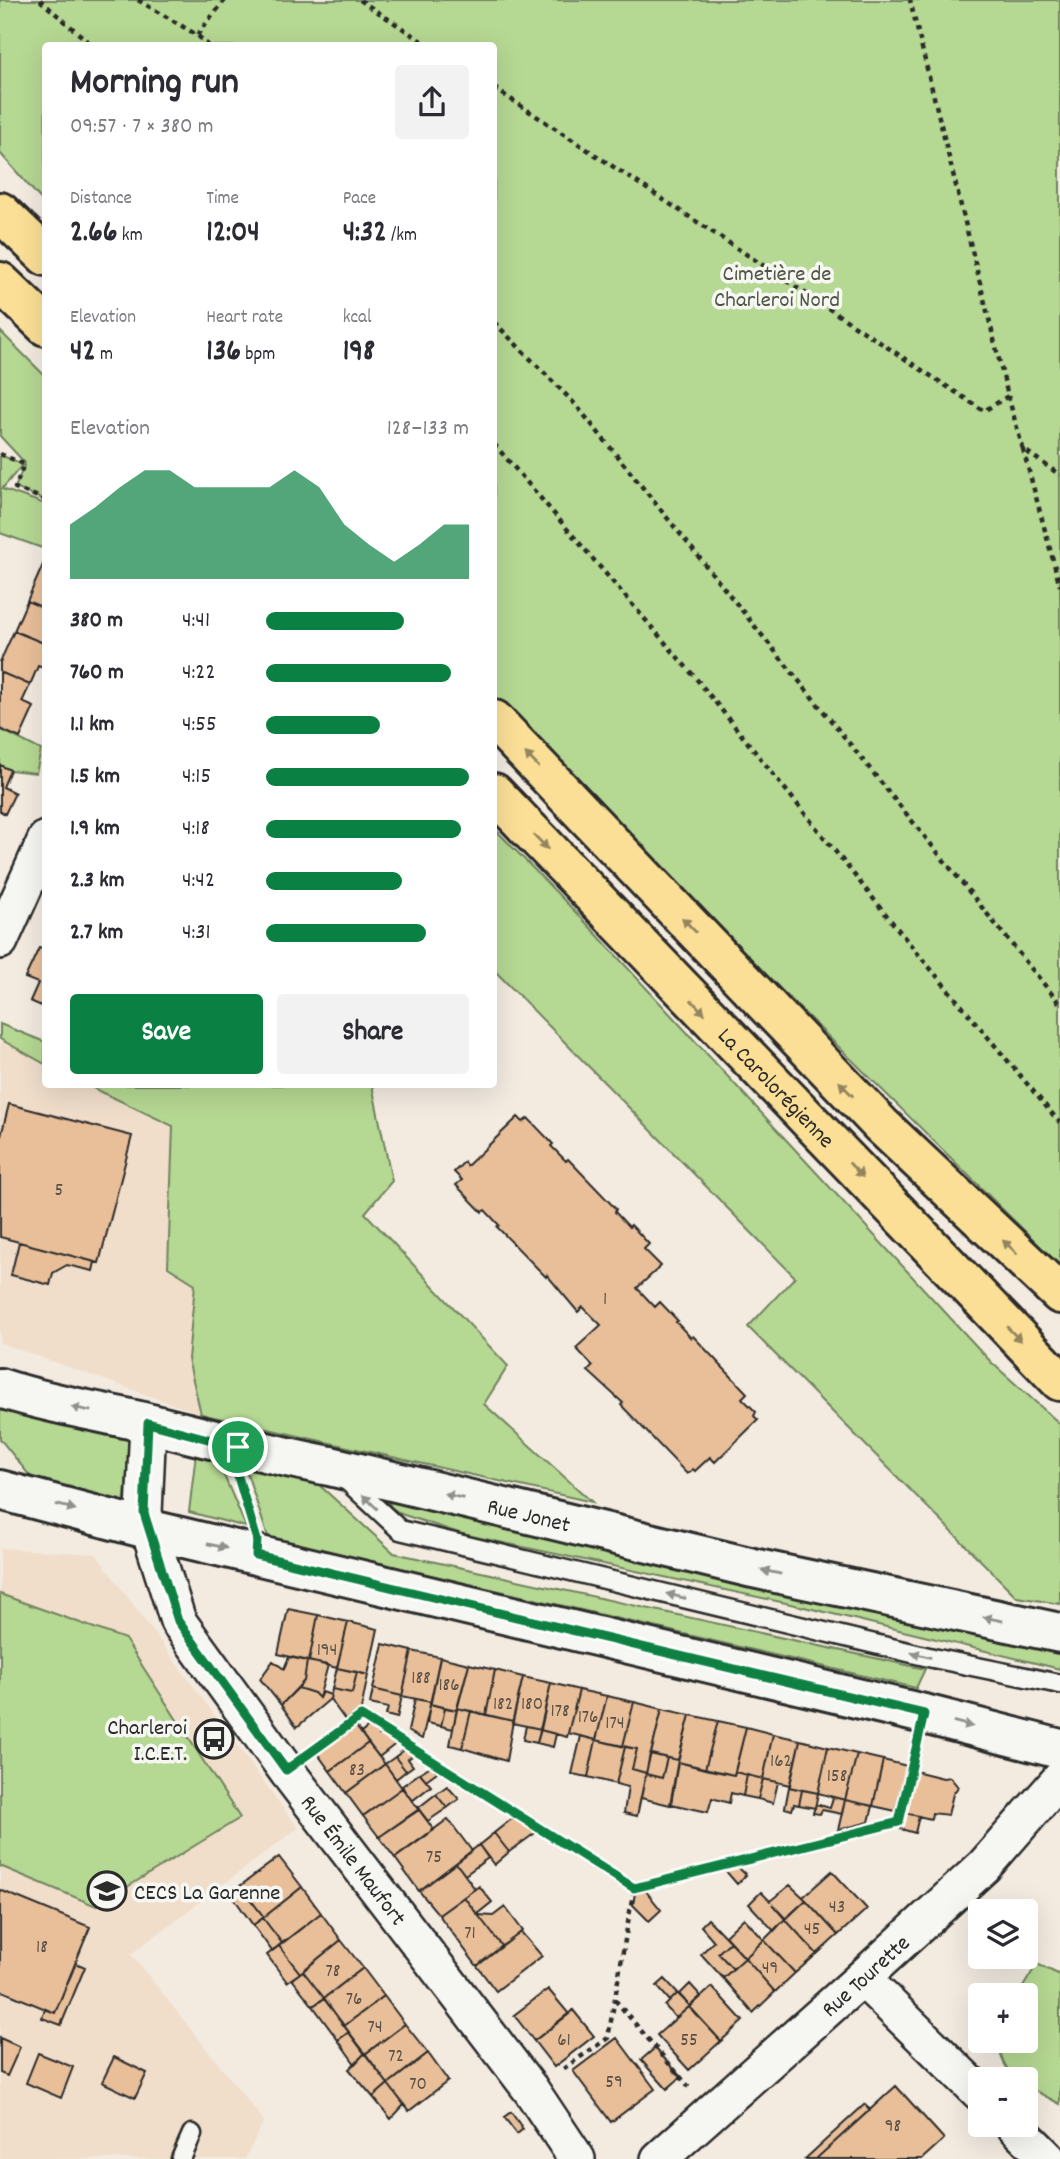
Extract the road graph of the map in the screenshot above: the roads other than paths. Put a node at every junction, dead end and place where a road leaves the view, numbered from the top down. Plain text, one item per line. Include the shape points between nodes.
1 (0, 212) edge
2 (42, 252) edge
3 (0, 282) edge
4 (42, 322) edge
5 (497, 723) edge
6 (497, 796) edge
7 (42, 848) edge
8 (0, 941) edge
9 (1060, 1294) edge
10 (1060, 1381) edge
11 (0, 1388) edge
12 (148, 1423) junction
13 (330, 1466) junction
14 (3, 1487) edge
15 (151, 1530) junction
16 (1060, 1633) edge
17 (1060, 1684) edge
18 (1060, 1749) edge
19 (1060, 1779) edge
20 (862, 1978) junction
21 (968, 2081) edge
22 (192, 2134) dead end
23 (1026, 2137) edge
24 (181, 2159) edge
25 (577, 2159) edge
26 (659, 2159) edge
27 (1048, 2159) edge

1 - 2 highway
3 - 4 highway
9 -> 5 highway via 881,1125
6 -> 10 highway, La Carolorégienne
7 - 8 street
12 -> 11 street, Rue Jonet
12 - 13 street, Rue Jonet
12 - 15 street, Rue Émile Maufort via 144,1513
16 -> 13 street, Rue Jonet via 753,1568
17 -> 13 lane via 933,1658 400,1530
14 -> 15 street
15 -> 18 street
15 - 25 street, Rue Émile Maufort via 178,1621 531,2090
19 - 20 street, Rue Tourette via 984,1866
20 - 21 street
20 - 26 street, Rue Tourette
22 - 24 lane
23 - 27 street

